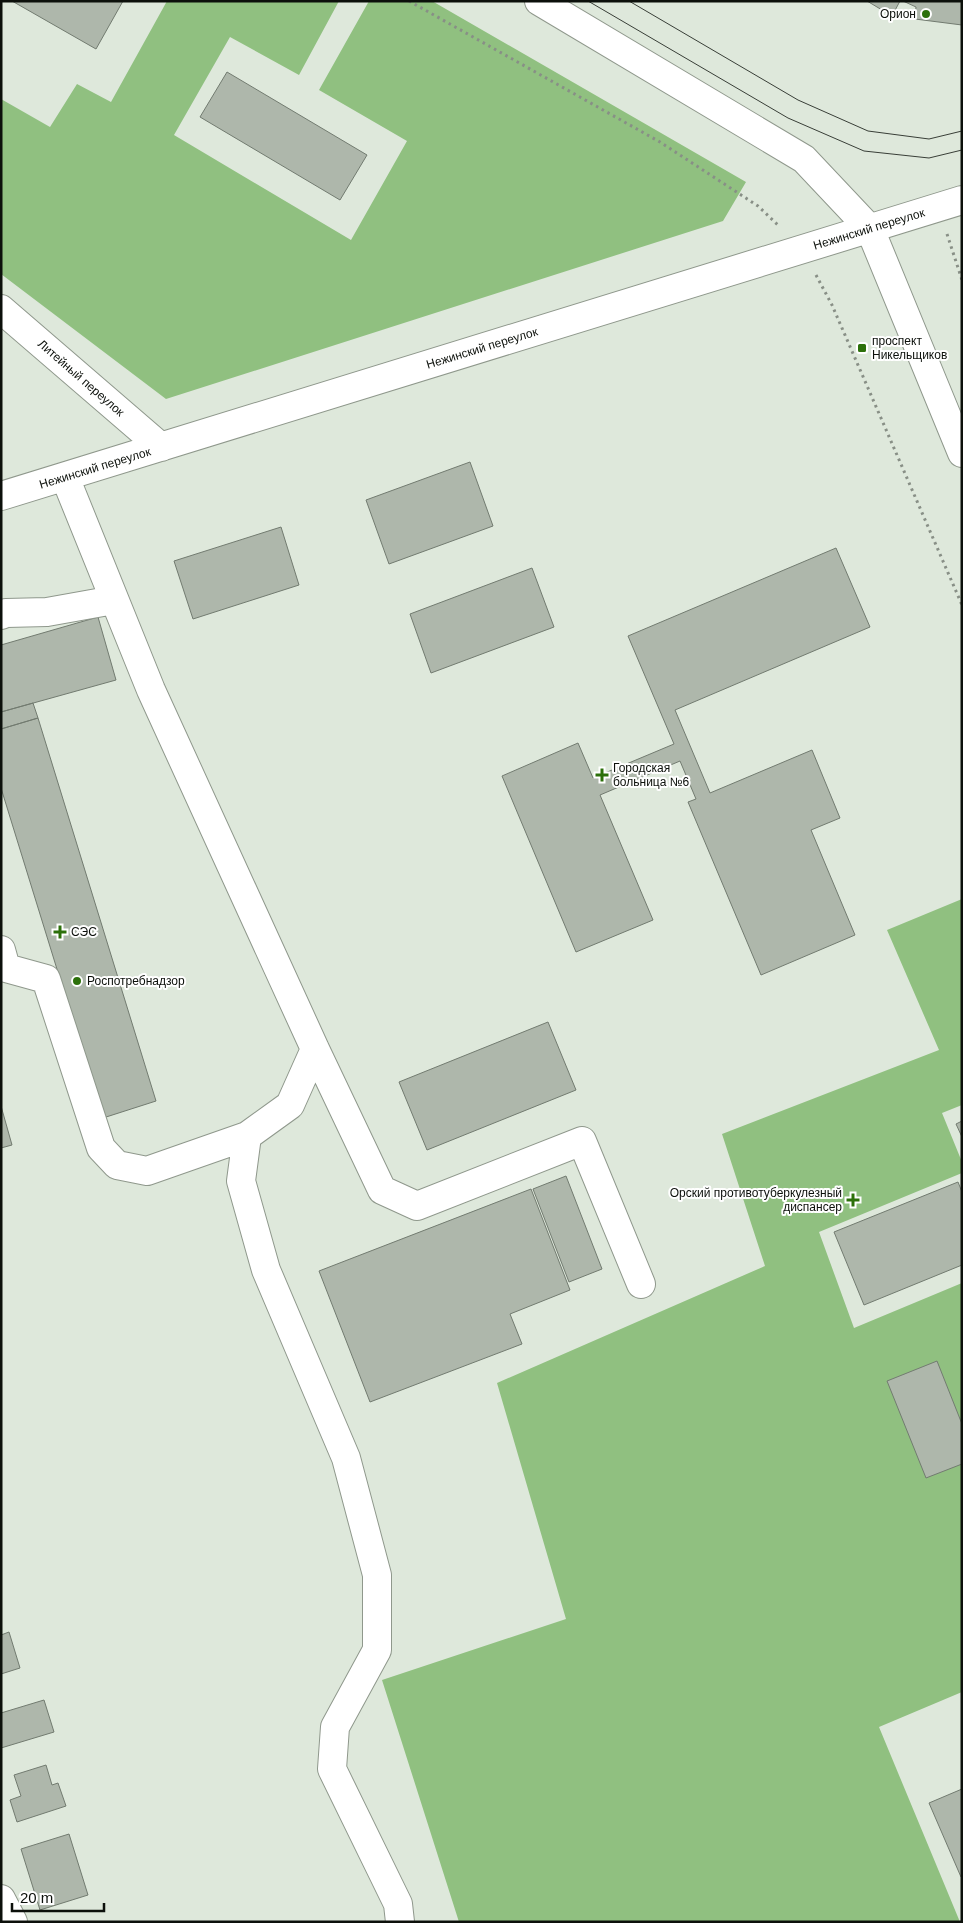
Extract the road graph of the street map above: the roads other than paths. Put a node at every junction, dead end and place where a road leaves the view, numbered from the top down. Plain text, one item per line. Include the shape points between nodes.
1 (539, 1) edge
2 (950, 203) edge
3 (870, 229) junction
4 (1, 309) edge
5 (162, 447) junction
6 (962, 453) edge
7 (65, 477) junction
8 (1, 496) edge
9 (114, 600) junction
10 (3, 609) edge
11 (1, 950) edge
12 (315, 1049) junction
13 (247, 1136) junction
14 (641, 1284) dead end
15 (1, 1900) edge
16 (13, 1922) edge
17 (400, 1922) edge

1 - 3 street via 804,159
2 - 3 street, Нежинский переулок
3 - 5 street, Нежинский переулок
3 - 6 street
4 - 5 street, Литейный переулок
5 - 7 street, Нежинский переулок
7 - 8 street, Нежинский переулок
7 - 9 street
9 - 10 street via 47,612
9 - 12 street via 151,690
11 - 13 street via 6,968 46,979 101,1148 117,1165 147,1171
12 - 13 street via 290,1105
12 - 14 street via 382,1190 417,1206 582,1140
13 - 17 street via 241,1181 266,1270 346,1458 377,1575 377,1650 335,1727 332,1769 398,1904
15 - 16 street

